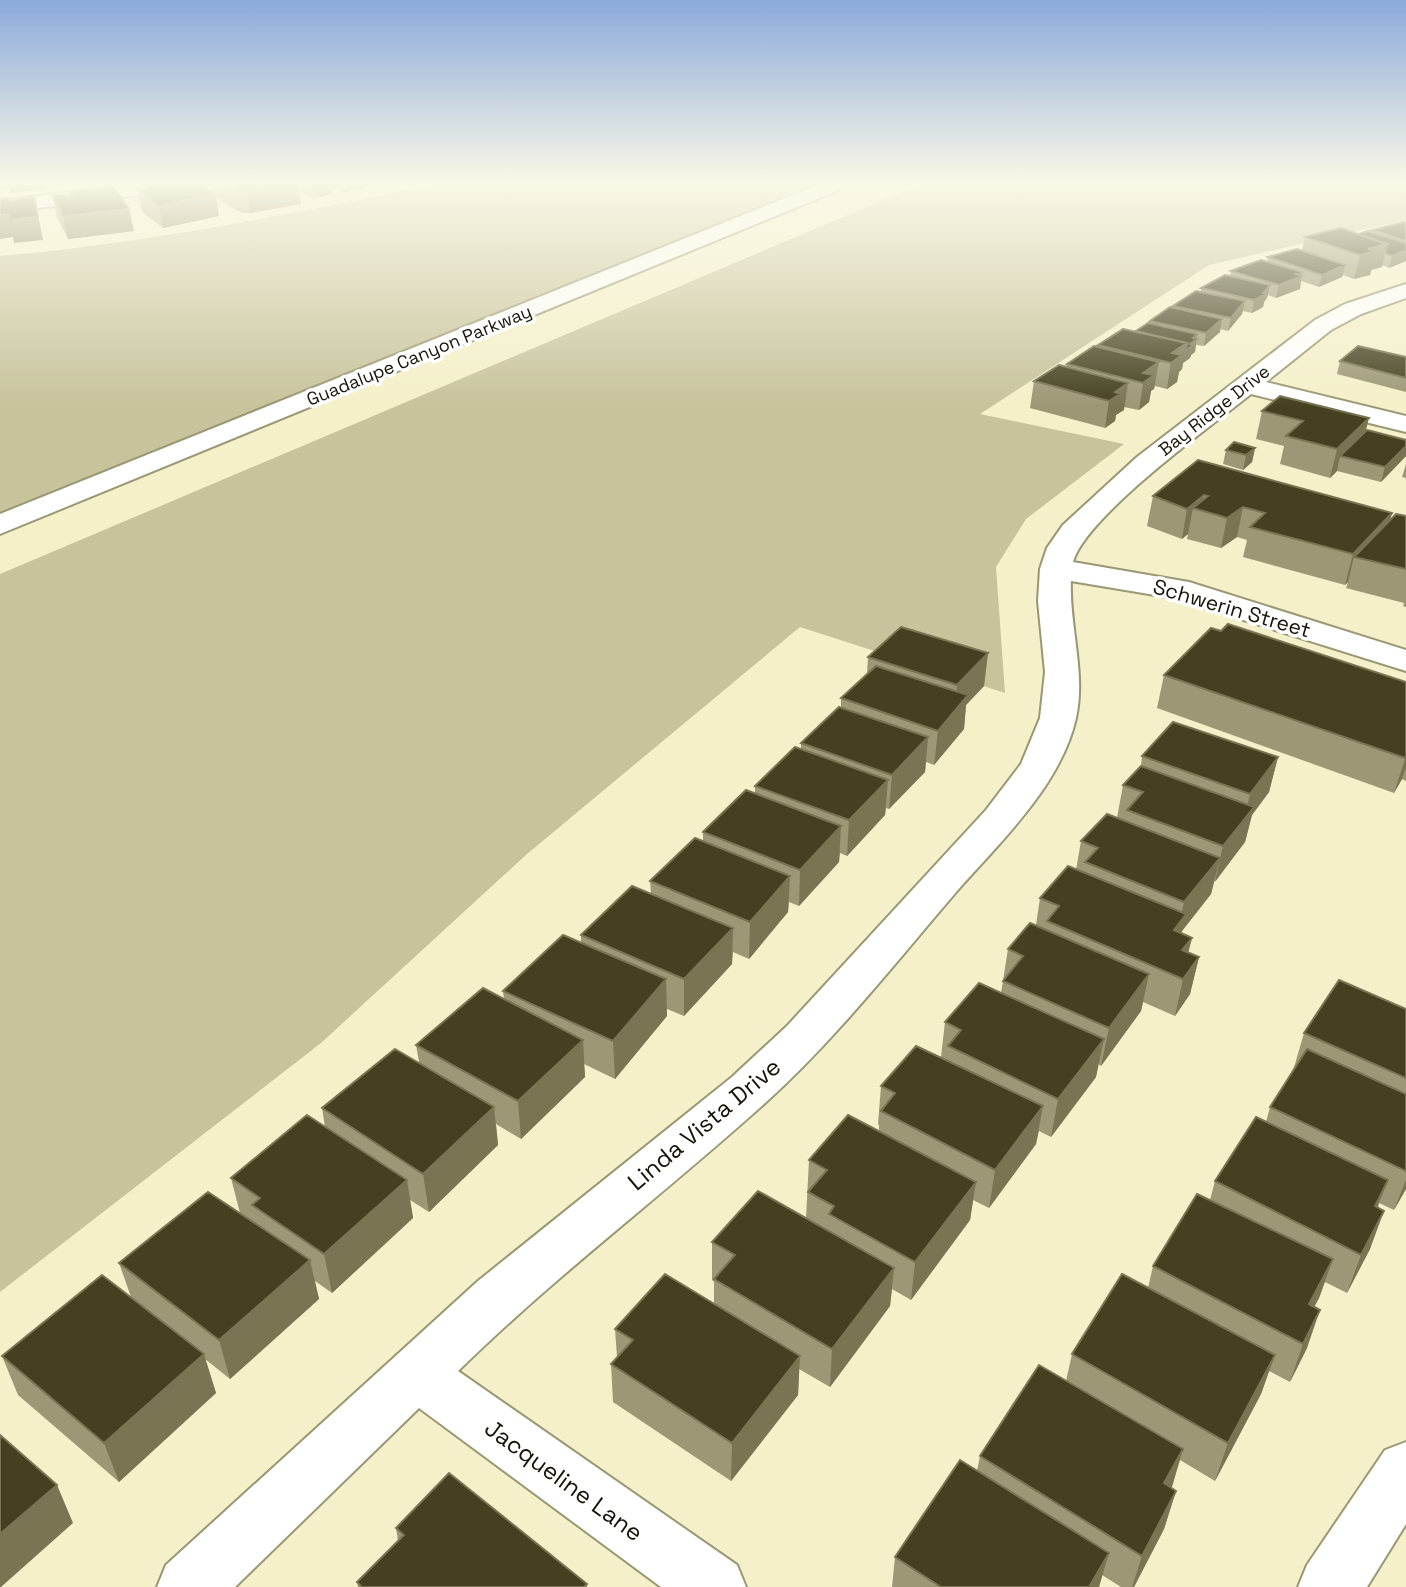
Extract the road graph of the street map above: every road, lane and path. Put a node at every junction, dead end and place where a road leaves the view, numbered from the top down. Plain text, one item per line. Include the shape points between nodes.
1 (655, 258) edge
2 (1406, 291) edge
3 (1246, 385) junction
4 (1406, 424) edge
5 (0, 525) edge
6 (1056, 569) junction
7 (1406, 661) edge
8 (415, 1373) junction
9 (1406, 1470) edge
10 (189, 1587) edge
11 (714, 1587) edge
12 (1330, 1587) edge

1 - 5 street, Guadalupe Canyon Parkway
2 - 3 street, Bay Ridge Drive via 1353,309 1323,326
3 - 4 street
3 - 6 street, Bay Ridge Drive via 1147,463 1074,531 1062,548
6 - 7 street, Schwerin Street via 1178,590
6 - 8 street, Linda Vista Drive via 1054,601 1062,672 1058,719 1039,766 1000,817 803,1038 748,1090 497,1297
8 - 10 street, Linda Vista Drive
8 - 11 street, Jacqueline Lane
9 - 12 street

